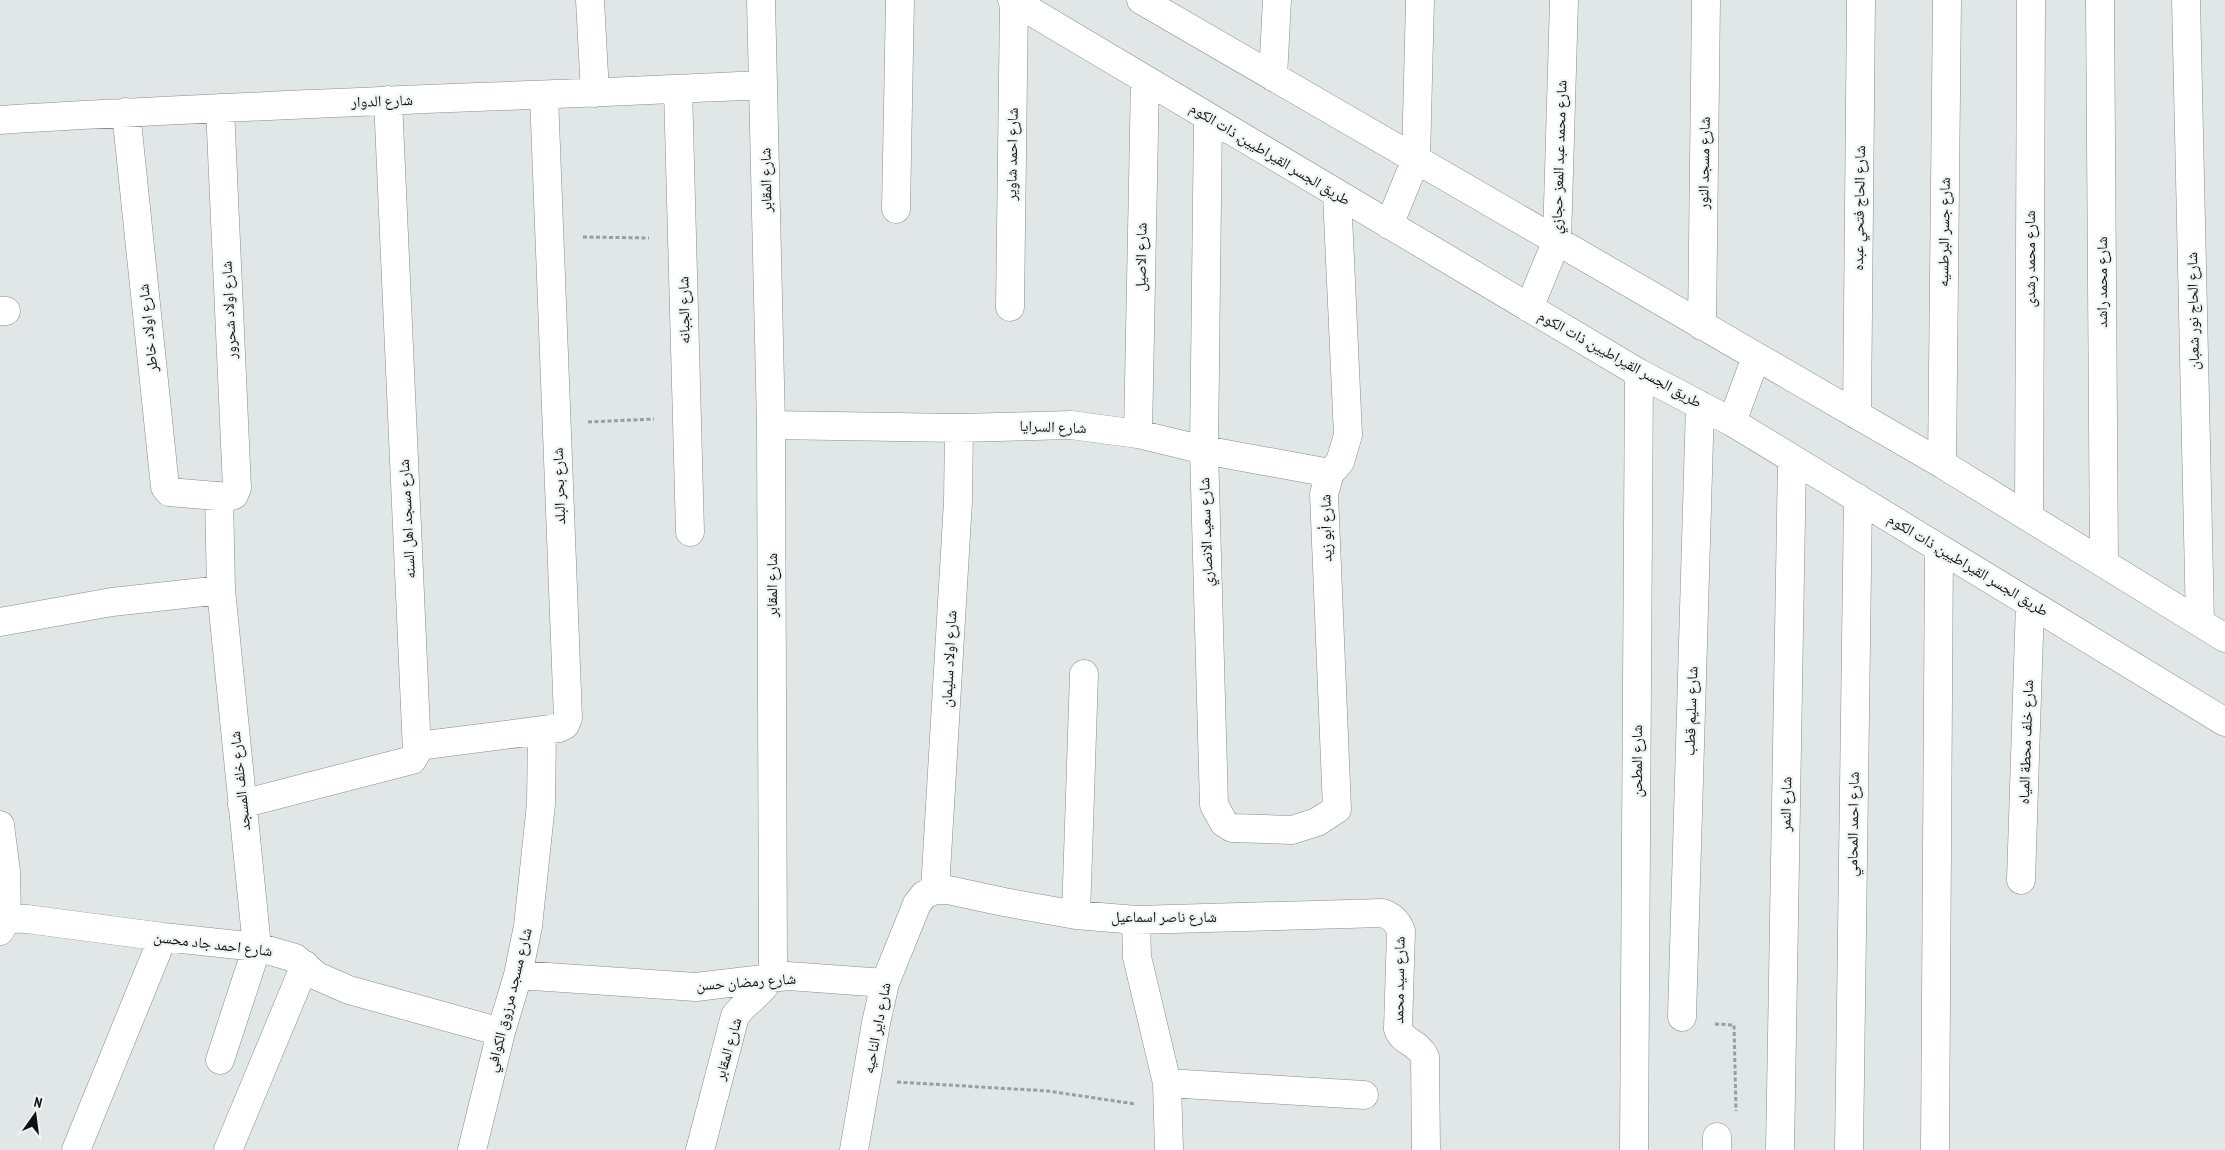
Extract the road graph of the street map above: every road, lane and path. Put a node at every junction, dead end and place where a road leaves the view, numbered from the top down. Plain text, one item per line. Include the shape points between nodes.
1 (590, 0) edge
2 (761, 0) edge
3 (900, 0) edge
4 (1276, 0) edge
5 (1420, 0) edge
6 (1564, 0) edge
7 (1706, 0) edge
8 (1861, 0) edge
9 (1947, 0) edge
10 (2031, 0) edge
11 (2100, 0) edge
12 (2186, 0) edge
13 (1013, 1) edge
14 (1155, 4) edge
15 (1273, 76) junction
16 (1145, 80) junction
17 (763, 85) junction
18 (678, 89) junction
19 (594, 93) junction
20 (544, 96) junction
21 (388, 100) junction
22 (220, 108) junction
23 (126, 112) junction
24 (1208, 117) junction
25 (0, 120) edge
26 (1416, 159) junction
27 (1337, 194) junction
28 (896, 209) dead end
29 (1389, 225) junction
30 (550, 236) junction
31 (682, 239) junction
32 (1557, 240) junction
33 (1010, 307) dead end
34 (1530, 308) junction
35 (1702, 326) junction
36 (1756, 357) junction
37 (1639, 373) junction
38 (1700, 405) junction
39 (1857, 415) junction
40 (687, 417) junction
41 (1732, 422) junction
42 (557, 424) junction
43 (771, 425) junction
44 (959, 428) junction
45 (1138, 434) junction
46 (1204, 450) junction
47 (1792, 459) junction
48 (1942, 464) junction
49 (1330, 473) junction
50 (219, 496) junction
51 (1858, 498) junction
52 (2029, 517) junction
53 (690, 532) dead end
54 (1939, 548) junction
55 (2104, 563) junction
56 (221, 590) junction
57 (2030, 604) junction
58 (0, 622) edge
59 (2200, 622) junction
60 (2225, 638) edge
61 (1084, 674) dead end
62 (2225, 722) edge
63 (542, 730) junction
64 (418, 746) junction
65 (242, 804) junction
66 (1337, 809) joint
67 (0, 825) edge
68 (2021, 880) dead end
69 (935, 890) junction
70 (1076, 915) junction
71 (1394, 919) joint
72 (1136, 920) junction
73 (2, 922) edge
74 (163, 937) junction
75 (257, 947) junction
76 (305, 965) junction
77 (518, 975) junction
78 (771, 978) junction
79 (884, 984) junction
80 (1682, 1017) joint
81 (501, 1032) junction
82 (220, 1060) dead end
83 (867, 1080) junction
84 (1364, 1095) dead end
85 (1167, 1096) junction
86 (1717, 1143) edge
87 (76, 1150) edge
88 (228, 1150) edge
89 (472, 1150) edge
90 (700, 1150) edge
91 (854, 1150) edge
92 (1170, 1150) edge
93 (1426, 1150) edge
94 (1634, 1150) edge
95 (1780, 1150) edge
96 (1849, 1150) edge
97 (1935, 1150) edge

1 - 19 street
2 - 17 street, شارع المقابر
3 - 28 street
4 - 15 street
5 - 26 street
6 - 32 street, شارع محمد عبد المعز حجازي
7 - 35 street, شارع مسجد النور
8 - 39 street, شارع الحاج فتحي عبده
9 - 48 street, شارع جسر البرطسيه
10 - 52 street, شارع محمد رشدى
11 - 55 street, شارع محمد راشد
12 - 59 street, شارع الحاج نور شعبان
13 - 16 street, طريق الجسر القيراطيين, ذات الكوم
13 - 33 street, شارع احمد شاوير
14 - 15 street
15 - 26 street
16 - 24 street, طريق الجسر القيراطيين, ذات الكوم
16 - 45 street, شارع الاصيل
17 - 18 street, شارع الدوار
17 - 43 street, شارع المقابر
18 - 19 street, شارع الدوار
18 - 31 street, شارع الجبانه
19 - 20 street, شارع الدوار
20 - 21 street, شارع الدوار
20 - 30 street, شارع بحر البلد
21 - 22 street, شارع الدوار
21 - 64 street, شارع مسجد اهل السنه
22 - 23 street, شارع الدوار
22 - 50 street, شارع اولاد شحرور via 237,488 234,496
23 - 25 street, شارع الدوار
23 - 50 street, شارع اولاد خاطر via 164,487 169,492
24 - 27 street, طريق الجسر القيراطيين, ذات الكوم
24 - 46 street, شارع سعيد الانصاري
26 - 29 street
26 - 32 street
27 - 29 street, طريق الجسر القيراطيين, ذات الكوم
27 - 49 street, شارع أبو زيد via 1348,435 1340,462
29 - 34 street, طريق الجسر القيراطيين, ذات الكوم
30 - 31 path
30 - 42 street, شارع بحر البلد
31 - 40 street, شارع الجبانه
32 - 34 street, شارع محمد عبد المعز حجازي
32 - 35 street
34 - 37 street, طريق الجسر القيراطيين, ذات الكوم
35 - 36 street
36 - 39 street
36 - 41 street
37 - 38 street, طريق الجسر القيراطيين, ذات الكوم
37 - 94 street, شارع المطحن
38 - 41 street, طريق الجسر القيراطيين, ذات الكوم
38 - 80 street, شارع سليم قطب
39 - 48 street
40 - 42 path
40 - 53 street, شارع الجبانه
41 - 47 street, طريق الجسر القيراطيين, ذات الكوم
42 - 63 street, شارع بحر البلد via 568,718 563,727
43 - 44 street, شارع السرايا
43 - 78 street, شارع المقابر
44 - 45 street, شارع السرايا via 1071,425
44 - 69 street, شارع اولاد سليمان via 958,501
45 - 46 street, شارع السرايا
46 - 49 street, شارع السرايا
46 - 66 street, شارع سعيد الانصاري via 1214,805 1224,823 1232,828 1292,830 1317,822
47 - 51 street, طريق الجسر القيراطيين, ذات الكوم
47 - 95 street, شارع النمر
48 - 52 street
49 - 66 street, شارع أبو زيد via 1324,494
50 - 56 street, شارع خلف المسجد
51 - 54 street, طريق الجسر القيراطيين, ذات الكوم
51 - 96 street, شارع احمد المحامي
52 - 55 street
54 - 57 street, طريق الجسر القيراطيين, ذات الكوم
54 - 97 street
55 - 59 street
56 - 58 street via 112,602
56 - 65 street, شارع خلف المسجد
57 - 62 street, طريق الجسر القيراطيين, ذات الكوم
57 - 68 street, شارع خلف محطة المياه
59 - 60 street
61 - 70 street
63 - 64 street, شارع بحر البلد
63 - 77 street, شارع مسجد مرزوق الكوافي via 539,822 528,926
64 - 65 street via 412,760
65 - 75 street, شارع خلف المسجد
67 - 73 street via 6,872
69 - 70 street, شارع ناصر اسماعيل
69 - 79 street, شارع داير الناحيه via 917,904
70 - 72 street, شارع ناصر اسماعيل
71 - 72 street, شارع ناصر اسماعيل via 1382,913
71 - 93 street, شارع سيد محمد via 1401,931 1398,1029 1403,1037 1421,1049 1425,1057
72 - 85 street via 1137,957
73 - 74 street, شارع احمد جاد محسن
74 - 75 street, شارع احمد جاد محسن
74 - 87 street
75 - 76 street, شارع احمد جاد محسن via 295,958
75 - 82 street, شارع خلف المسجد
76 - 81 street, شارع احمد جاد محسن via 317,976 349,990
76 - 88 street
77 - 78 street, شارع رمضان حسن via 696,987
77 - 81 street, شارع مسجد مرزوق الكوافي
78 - 79 street, شارع رمضان حسن via 788,976
78 - 90 street, شارع المقابر via 766,987 735,1016
79 - 83 street, شارع داير الناحيه
80 - 86 path via 1686,1022 1734,1025 1736,1116
81 - 89 street, شارع مسجد مرزوق الكوافي
83 - 85 path
83 - 91 street, شارع داير الناحيه
84 - 85 street
85 - 92 street

